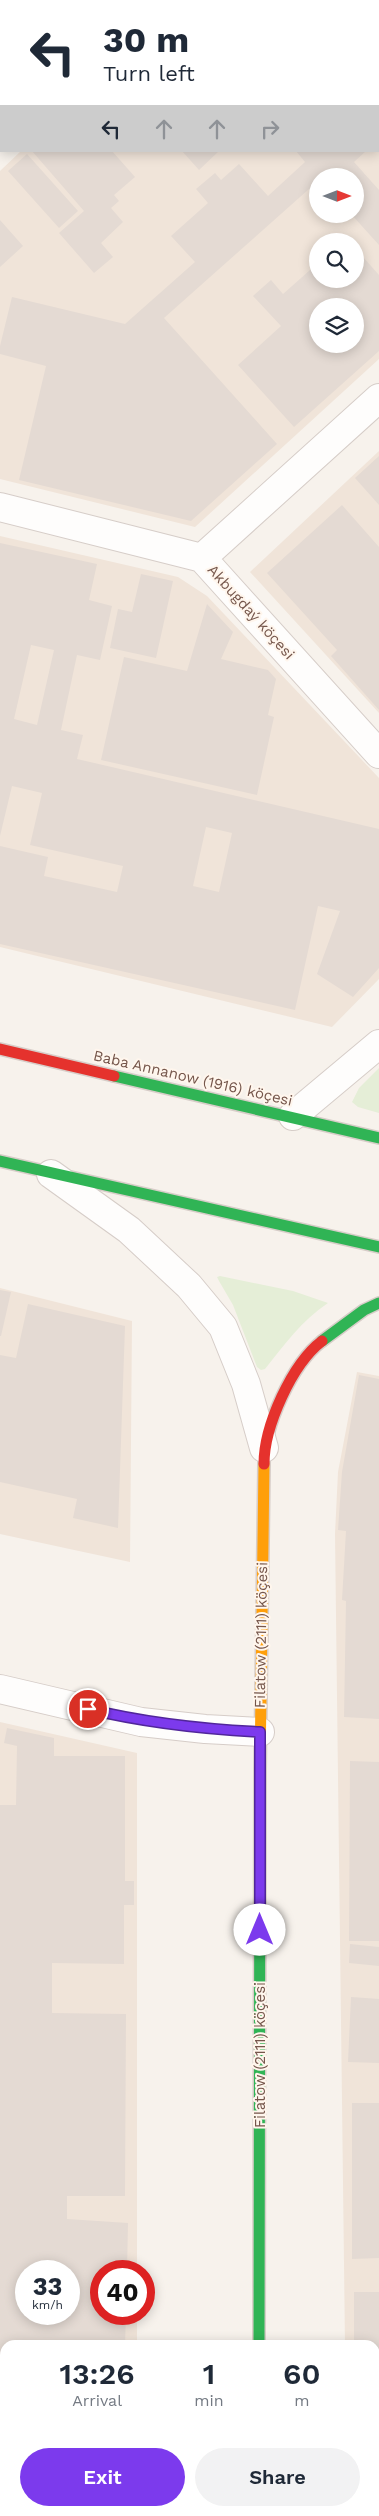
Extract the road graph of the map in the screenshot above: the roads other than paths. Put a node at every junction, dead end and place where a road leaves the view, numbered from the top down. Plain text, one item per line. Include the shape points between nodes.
1 (379, 398) edge
2 (0, 508) edge
3 (202, 558) junction
4 (379, 754) edge
5 (379, 1044) edge
6 (0, 1049) edge
7 (293, 1116) junction
8 (379, 1138) edge
9 (0, 1161) edge
10 (51, 1174) junction
11 (379, 1248) edge
12 (379, 1303) edge
13 (264, 1448) junction
14 (0, 1688) edge
15 (260, 1732) junction
16 (259, 2340) edge

1 - 3 street
2 - 3 street, Akbugdaý köçesi
3 - 4 street, Akbugdaý köçesi
5 - 7 street
6 - 7 street, Baba Annanow (1916) köçesi
7 - 8 street, Baba Annanow (1916) köçesi
9 - 10 street
10 - 11 street
10 - 13 street via 129,1230 189,1286 223,1327 246,1384
12 - 13 street, Filatow (2111) köçesi via 364,1310 313,1348 284,1389
13 - 15 street, Filatow (2111) köçesi
14 - 15 street via 141,1722
15 - 16 street, Filatow (2111) köçesi

